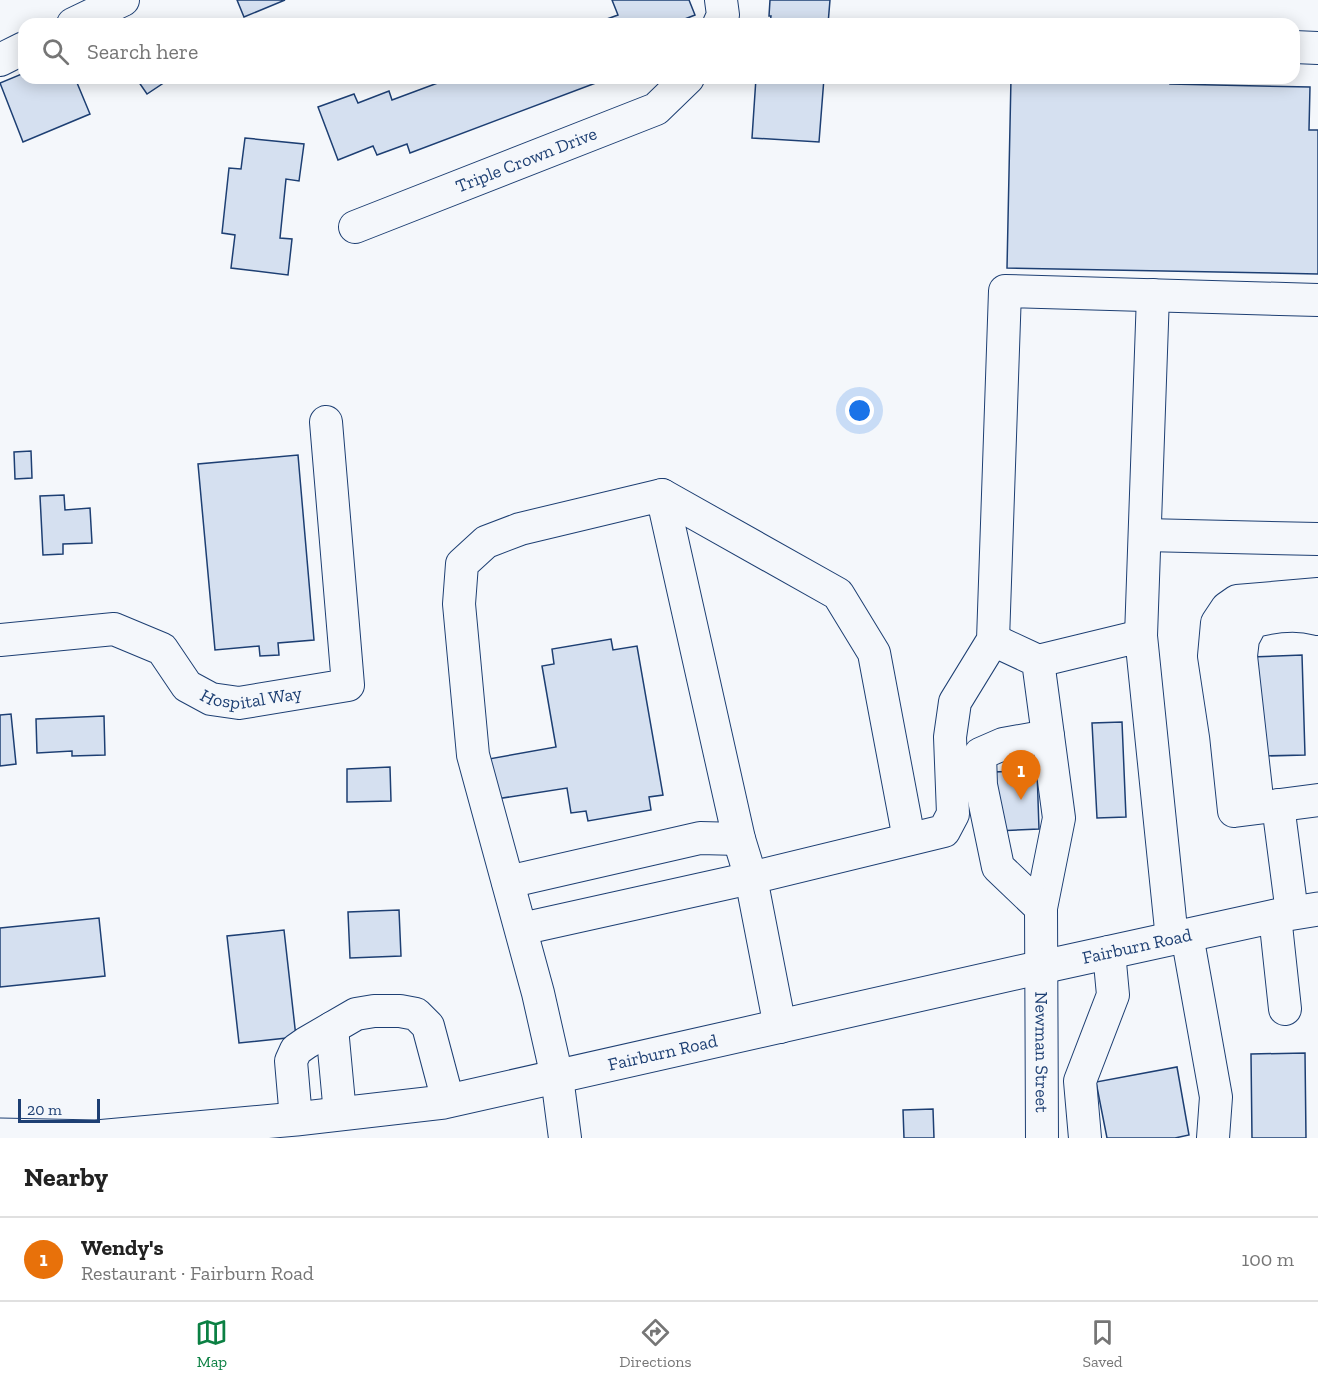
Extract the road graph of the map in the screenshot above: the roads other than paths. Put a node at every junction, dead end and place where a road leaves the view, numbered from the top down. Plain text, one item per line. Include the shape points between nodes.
1 (123, 0) edge
2 (721, 0) edge
3 (86, 18) edge
4 (722, 18) edge
5 (1300, 47) edge
6 (1318, 48) edge
7 (18, 51) edge
8 (0, 60) edge
9 (682, 84) edge
10 (356, 227) dead end
11 (1153, 295) junction
12 (1318, 300) edge
13 (326, 422) dead end
14 (662, 495) junction
15 (1145, 535) junction
16 (1318, 539) edge
17 (1318, 594) edge
18 (1318, 619) edge
19 (1141, 636) junction
20 (0, 640) edge
21 (993, 640) junction
22 (1038, 661) junction
23 (1048, 736) junction
24 (1318, 800) edge
25 (1268, 806) junction
26 (739, 839) junction
27 (909, 839) junction
28 (750, 878) junction
29 (508, 882) junction
30 (1041, 908) junction
31 (1295, 913) edge
32 (521, 929) junction
33 (1180, 937) junction
34 (1109, 952) junction
35 (1042, 967) junction
36 (1285, 1009) dead end
37 (780, 1027) junction
38 (332, 1028) junction
39 (557, 1077) junction
40 (448, 1101) junction
41 (340, 1114) junction
42 (296, 1119) junction
43 (0, 1135) edge
44 (566, 1138) edge
45 (1042, 1138) edge
46 (1085, 1138) edge
47 (1213, 1138) edge

1 - 3 street
2 - 4 street
5 - 6 street
7 - 8 street
9 - 10 street, Triple Crown Drive via 656,109
11 - 12 street
11 - 15 street
11 - 21 street via 1005,291
13 - 20 street, Hospital Way via 348,685 238,703 211,699 187,686 162,649 114,629
14 - 26 street
14 - 27 street via 838,594 873,653
14 - 29 street via 520,529 486,542 462,564 459,604 473,755
15 - 16 street
15 - 19 street
17 - 25 street via 1237,601 1217,623 1214,656 1234,812
18 - 25 street via 1269,617 1252,622 1243,639 1241,656
19 - 22 street
19 - 33 street
21 - 22 street
21 - 27 street via 955,702 950,737 953,814 944,831
22 - 23 street, Newman Street
23 - 30 street, Newman Street via 1059,818
23 - 30 street via 1003,744 980,754 981,785 998,867
24 - 25 street
25 - 31 street
26 - 28 street
26 - 29 street via 700,838
27 - 28 street
28 - 32 street
28 - 37 street
29 - 32 street
30 - 35 street, Newman Street
31 - 33 main road, Fairburn Road
31 - 36 street
32 - 39 street
33 - 34 main road, Fairburn Road
33 - 47 street via 1216,1097
34 - 35 main road, Fairburn Road
34 - 46 street via 1113,995 1080,1081
35 - 37 main road, Fairburn Road
35 - 45 street, Newman Street
37 - 39 main road, Fairburn Road
38 - 40 street via 356,1014 416,1014 428,1026
38 - 41 street
38 - 42 street via 296,1050 291,1061
39 - 40 main road, Fairburn Road
39 - 44 street
40 - 41 main road, Fairburn Road
41 - 42 main road, Fairburn Road
42 - 43 main road, Fairburn Road via 96,1137

